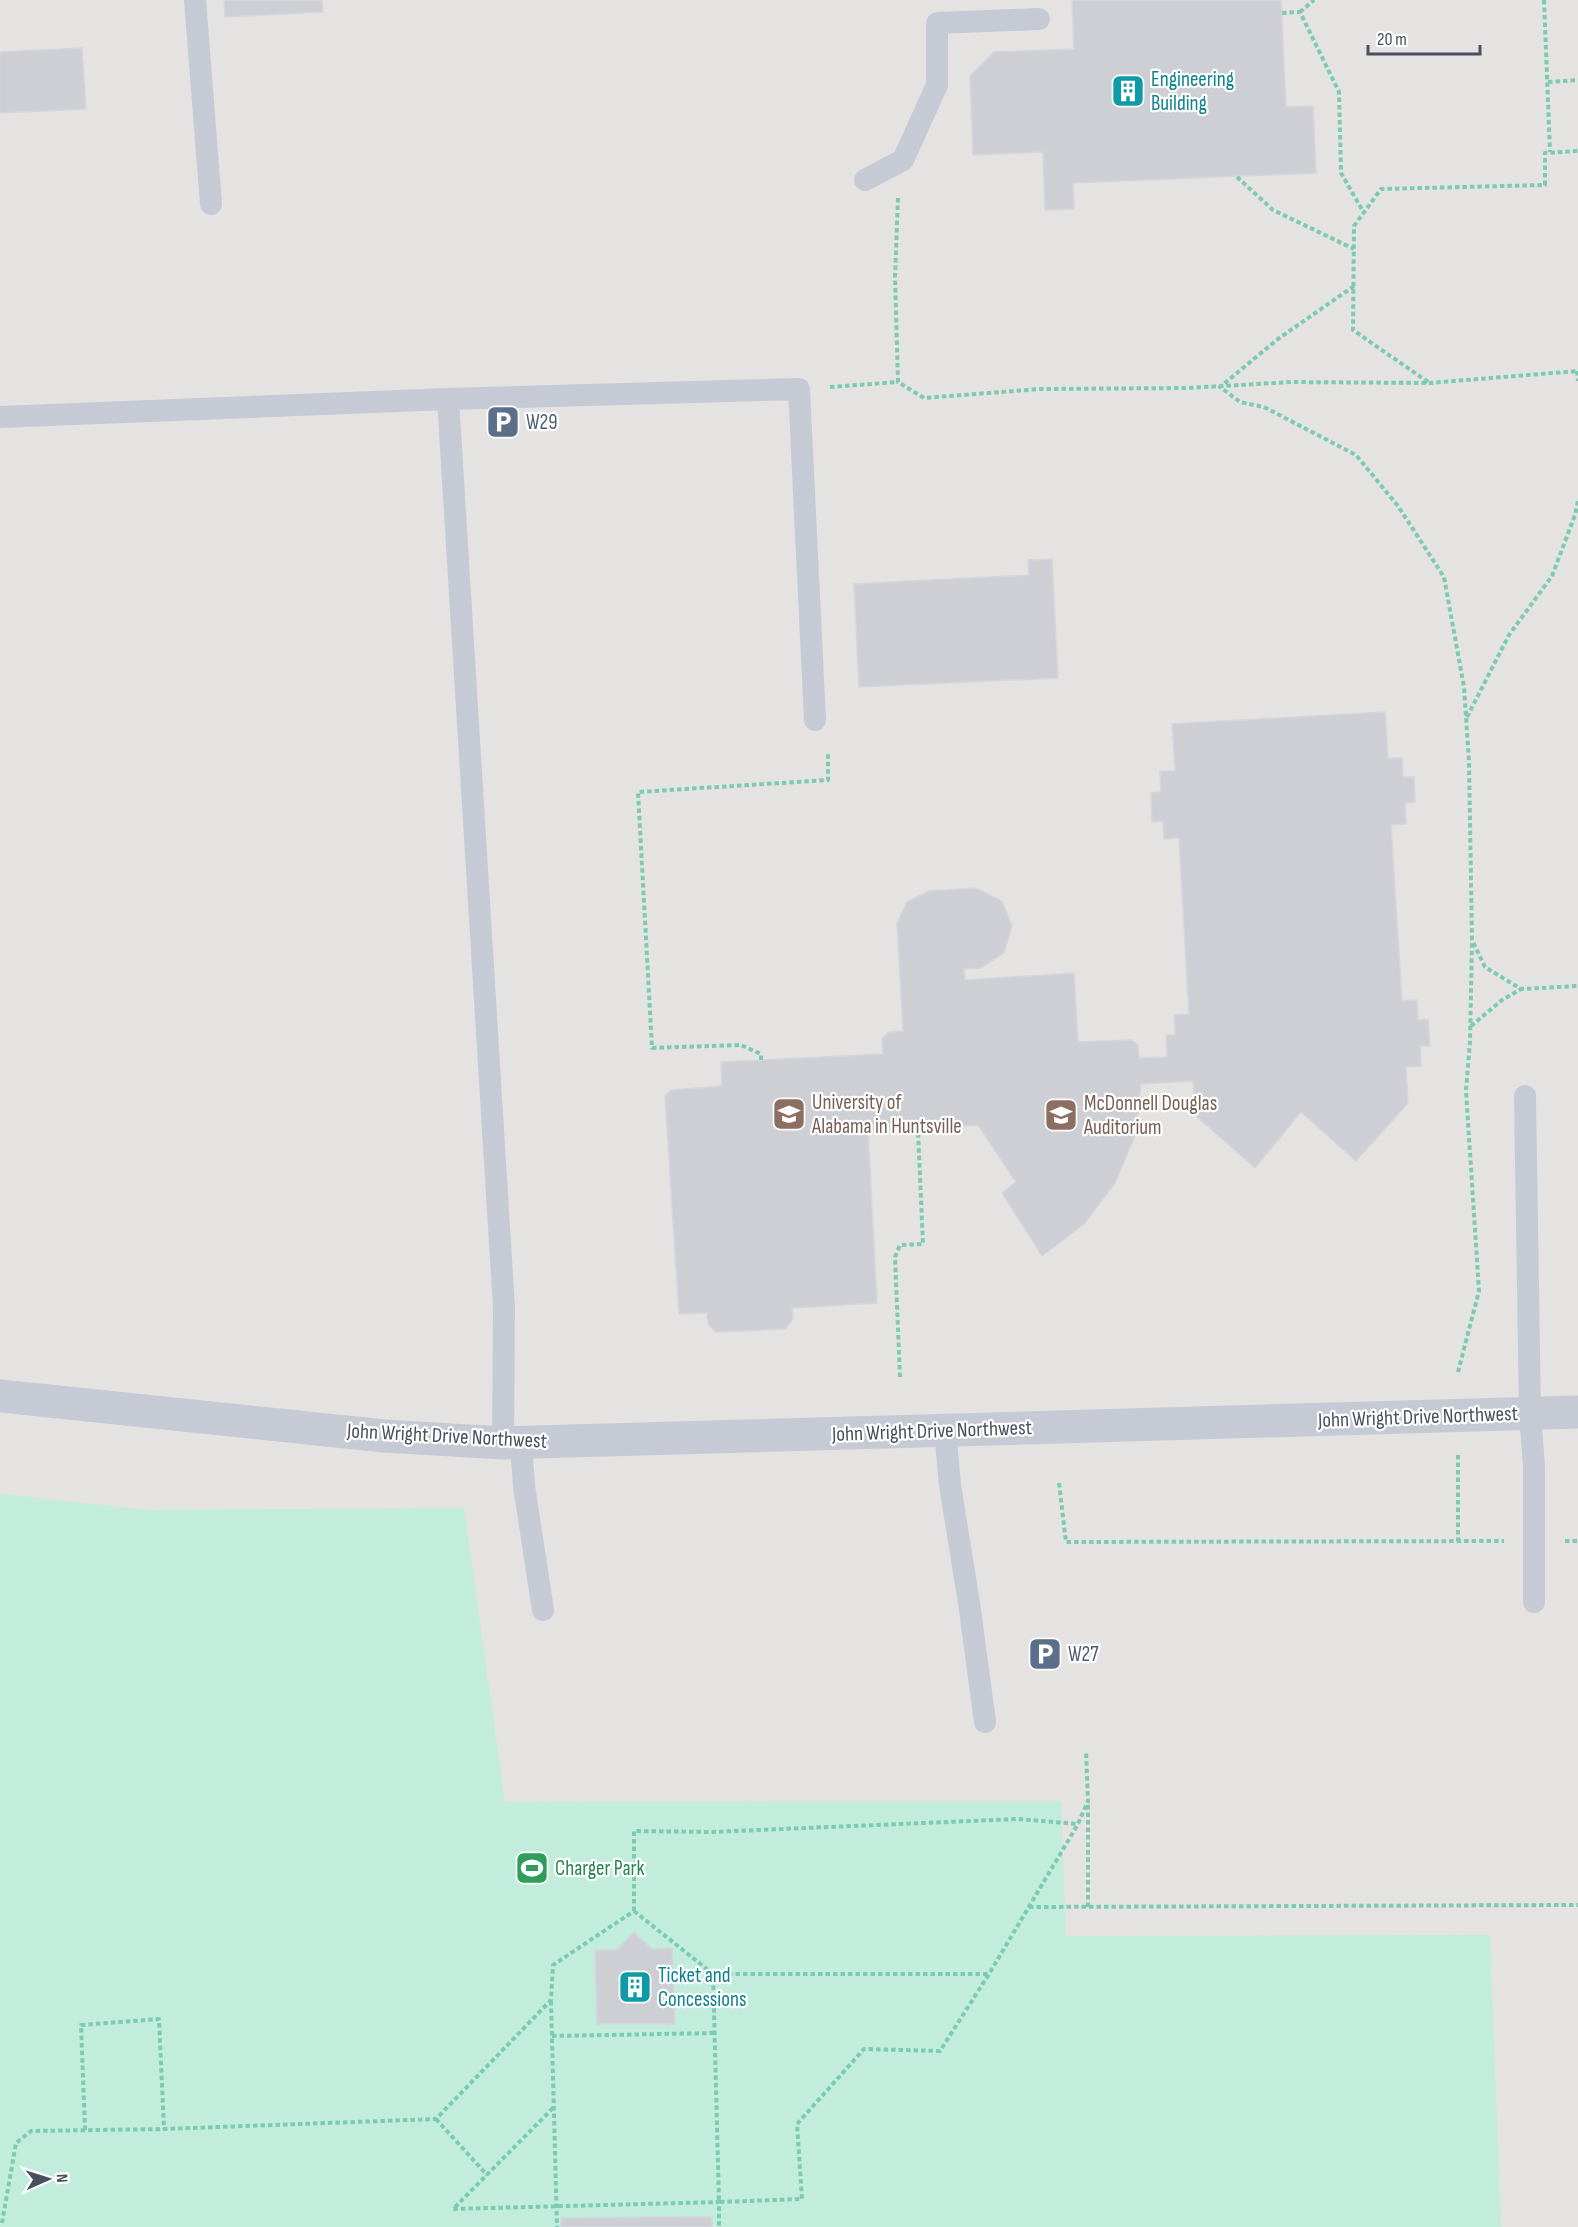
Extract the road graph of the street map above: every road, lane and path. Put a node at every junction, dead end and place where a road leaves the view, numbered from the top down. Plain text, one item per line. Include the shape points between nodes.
1 (195, 0) edge
2 (1314, 0) edge
3 (1544, 0) edge
4 (1300, 12) junction
5 (1282, 13) dead end
6 (1039, 19) dead end
7 (1578, 81) edge
8 (1548, 82) junction
9 (1578, 151) edge
10 (1547, 152) junction
11 (899, 162) junction
12 (1237, 177) dead end
13 (865, 180) dead end
14 (211, 204) dead end
15 (1364, 213) junction
16 (1354, 249) junction
17 (1354, 286) junction
18 (1578, 371) edge
19 (1578, 381) edge
20 (898, 382) junction
21 (1429, 383) junction
22 (1220, 387) junction
23 (799, 389) junction
24 (448, 399) junction
25 (0, 417) edge
26 (1578, 501) edge
27 (1466, 718) junction
28 (816, 720) dead end
29 (828, 752) dead end
30 (1472, 940) junction
31 (1578, 986) edge
32 (1521, 989) junction
33 (1470, 1026) junction
34 (761, 1060) dead end
35 (1525, 1096) dead end
36 (918, 1132) dead end
37 (1458, 1372) dead end
38 (900, 1377) dead end
39 (0, 1396) edge
40 (1578, 1412) edge
41 (1530, 1414) junction
42 (945, 1430) junction
43 (512, 1443) junction
44 (1458, 1455) dead end
45 (1059, 1483) dead end
46 (1458, 1541) junction
47 (1534, 1541) junction
48 (1578, 1541) edge
49 (1534, 1602) dead end
50 (543, 1610) dead end
51 (985, 1722) dead end
52 (1086, 1751) dead end
53 (1088, 1801) junction
54 (1078, 1824) junction
55 (1578, 1905) edge
56 (1029, 1907) junction
57 (1088, 1907) junction
58 (634, 1911) junction
59 (713, 1974) junction
60 (989, 1974) junction
61 (551, 2000) junction
62 (716, 2033) junction
63 (552, 2036) junction
64 (553, 2108) junction
65 (436, 2119) junction
66 (164, 2129) junction
67 (85, 2130) junction
68 (487, 2175) junction
69 (719, 2202) junction
70 (556, 2205) junction
71 (2, 2224) edge
72 (557, 2227) edge
73 (719, 2227) edge

1 - 14 lane
2 - 4 path
3 - 8 path
4 - 5 path
4 - 15 path via 1339,92 1341,173
6 - 11 lane via 937,23 937,85
7 - 8 path
8 - 10 path
9 - 10 path
10 - 15 path via 1545,185 1381,189
11 - 13 lane
11 - 20 path via 895,277
12 - 16 path via 1273,210
15 - 16 path via 1354,226
16 - 17 path
17 - 21 path via 1353,330
17 - 22 path via 1278,339
18 - 19 path
18 - 21 path
20 - 22 path via 924,398 1040,389
20 - 23 path
21 - 22 path via 1291,382
22 - 27 path via 1240,402 1264,407 1356,455 1398,506 1444,577
23 - 24 lane
23 - 28 lane
24 - 25 lane
24 - 43 lane
26 - 27 path via 1552,576 1509,635
27 - 30 path
29 - 34 path via 828,780 638,792 652,1048 741,1045 761,1054
30 - 32 path via 1485,967
30 - 33 path
31 - 32 path
32 - 33 path
33 - 37 path via 1466,1091 1479,1291
35 - 41 lane
36 - 38 path via 923,1244 900,1245 895,1257
39 - 43 street, John Wright Drive Northwest via 384,1436
40 - 41 street, John Wright Drive Northwest
41 - 42 street, John Wright Drive Northwest
41 - 47 lane
42 - 43 street, John Wright Drive Northwest
42 - 51 lane
43 - 50 lane via 524,1486
44 - 46 path
45 - 46 path via 1066,1542
46 - 47 path
47 - 48 path
47 - 49 lane
52 - 53 path
53 - 54 path
53 - 57 path
54 - 56 path
54 - 58 path via 1018,1819 711,1832 634,1831
55 - 57 path
56 - 57 path
56 - 60 path
58 - 59 path
58 - 61 path via 553,1965
59 - 60 path
59 - 62 path
60 - 69 path via 940,2051 864,2049 797,2124 802,2199
61 - 63 path
61 - 65 path
62 - 63 path
62 - 69 path
63 - 64 path
64 - 68 path
64 - 70 path
65 - 66 path
65 - 68 path
66 - 67 path
66 - 67 path via 159,2019 81,2025
67 - 71 path via 31,2131 16,2143
68 - 70 path via 453,2208
69 - 70 path
69 - 73 path
70 - 72 path

